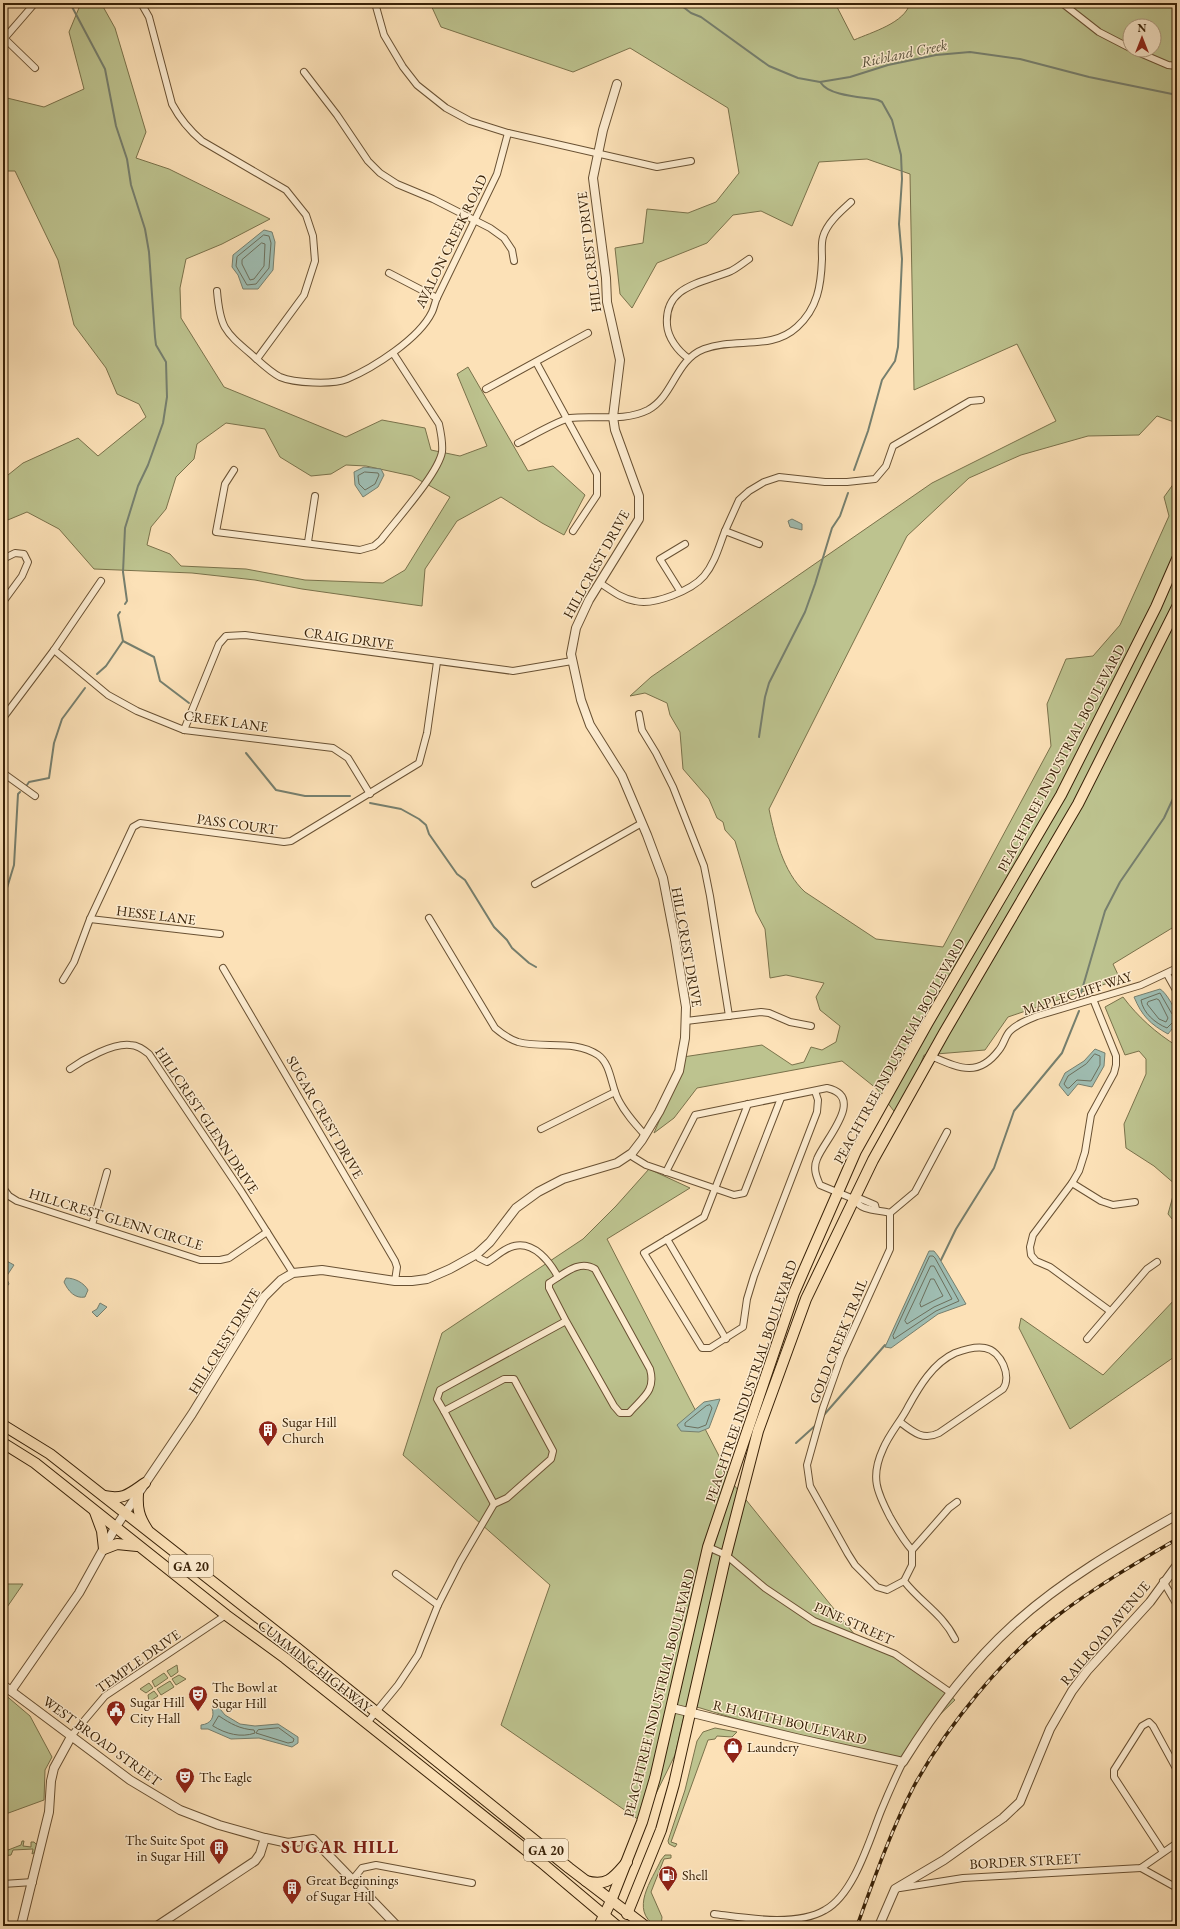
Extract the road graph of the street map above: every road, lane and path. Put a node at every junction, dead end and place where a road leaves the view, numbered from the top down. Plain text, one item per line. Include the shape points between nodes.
1 (35, 3) edge
2 (141, 3) edge
3 (375, 3) edge
4 (1062, 3) edge
5 (4, 39) edge
6 (1122, 44) edge
7 (1152, 58) edge
8 (1177, 66) edge
9 (35, 68) dead end
10 (304, 72) dead end
11 (617, 84) dead end
12 (508, 133) junction
13 (598, 152) junction
14 (691, 162) dead end
15 (851, 202) dead end
16 (474, 221) junction
17 (749, 259) dead end
18 (514, 261) dead end
19 (389, 273) dead end
20 (217, 291) dead end
21 (437, 298) junction
22 (588, 333) dead end
23 (393, 353) junction
24 (688, 358) junction
25 (257, 359) junction
26 (536, 362) junction
27 (486, 389) dead end
28 (981, 400) dead end
29 (613, 417) junction
30 (568, 418) junction
31 (518, 443) dead end
32 (234, 470) dead end
33 (315, 496) dead end
34 (573, 531) dead end
35 (725, 531) junction
36 (308, 542) junction
37 (685, 544) dead end
38 (759, 544) dead end
39 (3, 559) edge
40 (1177, 559) edge
41 (101, 581) dead end
42 (600, 583) junction
43 (680, 591) junction
44 (3, 602) edge
45 (1177, 607) edge
46 (54, 650) junction
47 (572, 661) junction
48 (437, 662) junction
49 (640, 714) dead end
50 (3, 718) edge
51 (184, 730) junction
52 (3, 773) edge
53 (370, 794) junction
54 (35, 796) dead end
55 (642, 823) junction
56 (535, 884) dead end
57 (429, 918) dead end
58 (90, 919) junction
59 (220, 934) dead end
60 (223, 968) dead end
61 (1177, 968) edge
62 (1167, 974) junction
63 (63, 980) dead end
64 (1177, 992) edge
65 (1093, 999) junction
66 (729, 1016) junction
67 (686, 1021) junction
68 (811, 1026) dead end
69 (932, 1056) junction
70 (70, 1069) dead end
71 (815, 1091) junction
72 (615, 1092) junction
73 (781, 1098) junction
74 (748, 1104) junction
75 (541, 1129) dead end
76 (947, 1132) dead end
77 (645, 1135) junction
78 (632, 1153) junction
79 (107, 1172) dead end
80 (666, 1172) junction
81 (1072, 1183) junction
82 (3, 1188) edge
83 (715, 1188) junction
84 (837, 1193) junction
85 (855, 1200) junction
86 (1135, 1202) dead end
87 (890, 1213) junction
88 (92, 1225) junction
89 (267, 1232) junction
90 (667, 1240) junction
91 (477, 1254) junction
92 (1156, 1262) dead end
93 (293, 1273) junction
94 (558, 1277) junction
95 (395, 1281) junction
96 (1110, 1311) junction
97 (566, 1321) junction
98 (726, 1339) junction
99 (1087, 1339) dead end
100 (444, 1411) junction
101 (900, 1422) junction
102 (3, 1425) edge
103 (3, 1443) edge
104 (145, 1483) junction
105 (138, 1494) junction
106 (102, 1495) junction
107 (957, 1502) dead end
108 (494, 1504) junction
109 (95, 1512) junction
110 (126, 1514) junction
111 (1177, 1515) edge
112 (115, 1528) junction
113 (149, 1533) junction
114 (138, 1546) junction
115 (708, 1547) junction
116 (104, 1549) junction
117 (912, 1550) junction
118 (726, 1555) junction
119 (1177, 1565) edge
120 (396, 1574) dead end
121 (904, 1581) junction
122 (1163, 1581) junction
123 (438, 1605) junction
124 (1177, 1605) edge
125 (226, 1614) junction
126 (955, 1639) dead end
127 (3, 1685) edge
128 (11, 1690) junction
129 (951, 1693) junction
130 (672, 1708) junction
131 (376, 1712) junction
132 (690, 1713) junction
133 (366, 1724) junction
134 (72, 1735) junction
135 (904, 1762) junction
136 (1177, 1770) edge
137 (265, 1838) junction
138 (1177, 1843) edge
139 (1163, 1852) junction
140 (627, 1862) junction
141 (1141, 1868) junction
142 (352, 1879) junction
143 (584, 1881) junction
144 (33, 1882) junction
145 (472, 1883) dead end
146 (3, 1884) edge
147 (1177, 1888) edge
148 (894, 1889) junction
149 (611, 1901) junction
150 (627, 1914) junction
151 (714, 1914) dead end
152 (605, 1916) junction
153 (163, 1925) edge
154 (393, 1925) edge
155 (21, 1926) edge
156 (599, 1926) edge
157 (617, 1926) edge
158 (620, 1926) edge
159 (645, 1926) edge
160 (879, 1926) edge

1 - 5 street
2 - 25 street via 148,17 172,104 179,118 202,141 286,190 306,215 311,229 315,261 304,295
3 - 12 street via 384,35 417,85 446,108 470,121
4 - 6 street via 1100,32
5 - 9 street
7 - 8 street
10 - 16 street via 368,161 380,173 397,184 433,199
11 - 13 street, HILLCREST DRIVE
12 - 13 street
12 - 16 street, AVALON CREEK ROAD via 497,174
13 - 14 street via 657,167
13 - 29 street, HILLCREST DRIVE via 593,178 607,302 620,360
15 - 24 street via 831,220 823,238 821,285 816,304 797,328 777,340 705,349
16 - 18 street via 504,238 512,250
16 - 21 street, AVALON CREEK ROAD
17 - 24 street via 733,270 687,286 674,298 666,316 668,330 675,346
19 - 21 street
20 - 25 street, AVALON CREEK ROAD via 219,316 226,330
21 - 23 street, AVALON CREEK ROAD via 431,313 412,336
22 - 26 street
23 - 25 street, AVALON CREEK ROAD via 345,380 324,383 280,377
23 - 36 street via 439,424 442,441 440,459 430,476 374,546 360,550
24 - 29 street via 661,400 648,410
26 - 27 street
26 - 30 street
28 - 35 street via 970,401 893,446 886,466 875,479 824,482 779,477 764,482 739,500
29 - 30 street
29 - 42 street, HILLCREST DRIVE via 615,430 639,496 640,513 639,519
30 - 31 street
30 - 34 street via 597,474 596,494
32 - 36 street via 225,484 216,532
33 - 36 street
35 - 38 street
35 - 43 street via 713,564 704,577
37 - 43 street via 660,558
39 - 44 street via 15,553 24,554 28,562 22,576
40 - 84 main road, PEACHTREE INDUSTRIAL BOULEVARD via 1156,607 1061,795 924,1030 856,1151
41 - 46 street
42 - 43 street via 635,601 653,602
42 - 47 street, HILLCREST DRIVE via 576,628 572,641
45 - 69 main road, PEACHTREE INDUSTRIAL BOULEVARD via 1078,804
46 - 50 street
46 - 51 street, CREEK LANE via 108,695
47 - 48 street, CRAIG DRIVE via 513,671
47 - 55 street, HILLCREST DRIVE via 590,725 622,776
48 - 51 street, CRAIG DRIVE via 245,635 226,636 219,644
48 - 53 street, PASS COURT via 427,733 419,763
49 - 66 street via 642,730 673,787 704,866
51 - 53 street, CREEK LANE via 333,748 348,758
52 - 54 street
53 - 58 street, PASS COURT via 291,841 284,842 140,823 133,827 126,838
55 - 56 street
55 - 67 street, HILLCREST DRIVE via 662,878 683,986
57 - 72 street via 495,1028 519,1042 583,1048 599,1056 606,1064
58 - 59 street, HESSE LANE
58 - 63 street, PASS COURT via 74,962
60 - 95 street, SUGAR CREST DRIVE via 395,1261
61 - 62 street, MAPLECLIFF WAY
62 - 64 street
62 - 65 street, MAPLECLIFF WAY via 1141,985
65 - 69 street, MAPLECLIFF WAY via 1023,1022 1009,1032 1001,1048 990,1060 977,1068 959,1068
65 - 81 street via 1116,1056 1116,1065 1092,1115 1086,1152
66 - 67 street
66 - 68 street via 761,1012
67 - 77 street, HILLCREST DRIVE via 679,1071
69 - 85 main road, PEACHTREE INDUSTRIAL BOULEVARD via 873,1160
70 - 89 street, HILLCREST GLENN DRIVE via 116,1046 130,1044 142,1048 149,1054
71 - 73 street
71 - 84 street via 827,1088 836,1090 842,1096 841,1119 817,1159 815,1173 820,1185
71 - 98 street via 818,1100 817,1112 754,1276 743,1327
72 - 75 street
72 - 77 street via 629,1118
73 - 74 street
73 - 83 street via 744,1193 734,1195
74 - 80 street via 695,1115
74 - 83 street
76 - 87 street via 915,1192
77 - 78 street, HILLCREST DRIVE
78 - 80 street via 633,1157 646,1165
78 - 91 street, HILLCREST DRIVE via 617,1162 563,1179 538,1192 516,1208 490,1242
79 - 88 street
80 - 83 street
81 - 86 street via 1101,1201 1113,1205
81 - 96 street via 1033,1235 1031,1255 1036,1261 1050,1267
82 - 88 street, HILLCREST GLENN CIRCLE via 17,1201
83 - 90 street via 704,1217
84 - 85 street
84 - 115 main road, PEACHTREE INDUSTRIAL BOULEVARD via 794,1292
85 - 87 street via 872,1210
85 - 118 main road, PEACHTREE INDUSTRIAL BOULEVARD via 806,1299 760,1425
87 - 121 street, GOLD CREEK TRAIL via 890,1249 841,1357 823,1408 808,1465 810,1486 854,1564 877,1587 887,1590
88 - 89 street, HILLCREST GLENN CIRCLE via 200,1260 229,1258
89 - 93 street, HILLCREST GLENN DRIVE
90 - 98 street
90 - 98 street via 644,1253 702,1348 710,1348
91 - 94 street via 487,1262 513,1246 523,1245 534,1249
91 - 95 street, HILLCREST DRIVE via 427,1279 412,1282
92 - 96 street
93 - 95 street, HILLCREST DRIVE via 322,1270
93 - 104 street, HILLCREST DRIVE via 281,1280 264,1297 192,1414
94 - 97 street via 549,1283 549,1288
94 - 97 street via 579,1265 588,1264 595,1269 650,1369 653,1380 650,1389 629,1413 620,1413 614,1406
96 - 99 street
97 - 100 street via 440,1390 437,1399
100 - 108 street
100 - 108 street via 504,1379 514,1380 553,1451 551,1459 507,1498
101 - 101 street via 926,1378 950,1355 983,1347 993,1352 1006,1370 1007,1381 1003,1389 933,1436 921,1436
101 - 117 street via 883,1447 877,1462 876,1480 878,1494 903,1541
102 - 106 main road, CUMMING HIGHWAY / GA 20 via 50,1454
103 - 109 main road, CUMMING HIGHWAY / GA 20 via 35,1464
104 - 105 street, HILLCREST DRIVE
104 - 106 main road via 124,1497
105 - 110 street, HILLCREST DRIVE
105 - 113 main road via 141,1520
106 - 110 main road, CUMMING HIGHWAY / GA 20
107 - 117 street
108 - 123 street
109 - 112 main road, CUMMING HIGHWAY / GA 20
109 - 116 main road via 102,1531
110 - 112 street, HILLCREST DRIVE
110 - 113 main road, CUMMING HIGHWAY / GA 20
111 - 129 street via 1084,1570 1035,1606 1013,1625
112 - 114 main road, CUMMING HIGHWAY / GA 20
112 - 116 street, HILLCREST DRIVE
113 - 131 main road, CUMMING HIGHWAY / GA 20
114 - 116 main road via 117,1544
114 - 125 main road, CUMMING HIGHWAY / GA 20
115 - 118 street, PINE STREET
115 - 130 main road, PEACHTREE INDUSTRIAL BOULEVARD
116 - 128 street, HILLCREST DRIVE via 79,1593
117 - 121 street via 912,1565
118 - 129 street, PINE STREET via 765,1588 814,1620 895,1654
118 - 132 main road, PEACHTREE INDUSTRIAL BOULEVARD
119 - 122 street, RAILROAD AVENUE
120 - 123 street
121 - 126 street via 941,1617
122 - 124 street
122 - 148 street, RAILROAD AVENUE via 1150,1602 1072,1691 1050,1729 1020,1802 1003,1818 944,1860
123 - 131 street via 418,1655
125 - 133 main road, CUMMING HIGHWAY / GA 20
125 - 134 street, TEMPLE DRIVE via 105,1696
127 - 128 street, WEST BROAD STREET
128 - 134 street, WEST BROAD STREET
129 - 135 street via 927,1724
130 - 132 street, R H SMITH BOULEVARD
130 - 140 main road, PEACHTREE INDUSTRIAL BOULEVARD via 655,1778
131 - 133 street
131 - 143 main road, CUMMING HIGHWAY / GA 20
132 - 135 street, R H SMITH BOULEVARD
132 - 150 main road, PEACHTREE INDUSTRIAL BOULEVARD via 661,1830
133 - 152 main road, CUMMING HIGHWAY / GA 20 via 536,1858
134 - 137 street, WEST BROAD STREET via 130,1780 180,1810 219,1825
134 - 144 street via 54,1768 49,1812
135 - 151 street via 857,1873 841,1896 825,1910 804,1917 768,1921
136 - 139 street via 1149,1722 1142,1726 1114,1770 1114,1777
137 - 142 street, WEST BROAD STREET via 288,1843 313,1839
137 - 153 street via 255,1861
138 - 139 street
139 - 141 street
140 - 143 main road via 612,1879 596,1884
140 - 149 main road, PEACHTREE INDUSTRIAL BOULEVARD
141 - 147 street
141 - 148 street, BORDER STREET via 963,1878
142 - 145 street via 362,1868 376,1865
142 - 154 street
143 - 149 main road, GA 20
144 - 146 street
144 - 155 street
148 - 160 street
149 - 150 main road, GA 20
149 - 152 main road, PEACHTREE INDUSTRIAL BOULEVARD
150 - 158 main road, PEACHTREE INDUSTRIAL BOULEVARD
150 - 159 main road, GA 20
152 - 156 main road, PEACHTREE INDUSTRIAL BOULEVARD
152 - 157 main road, GA 20

